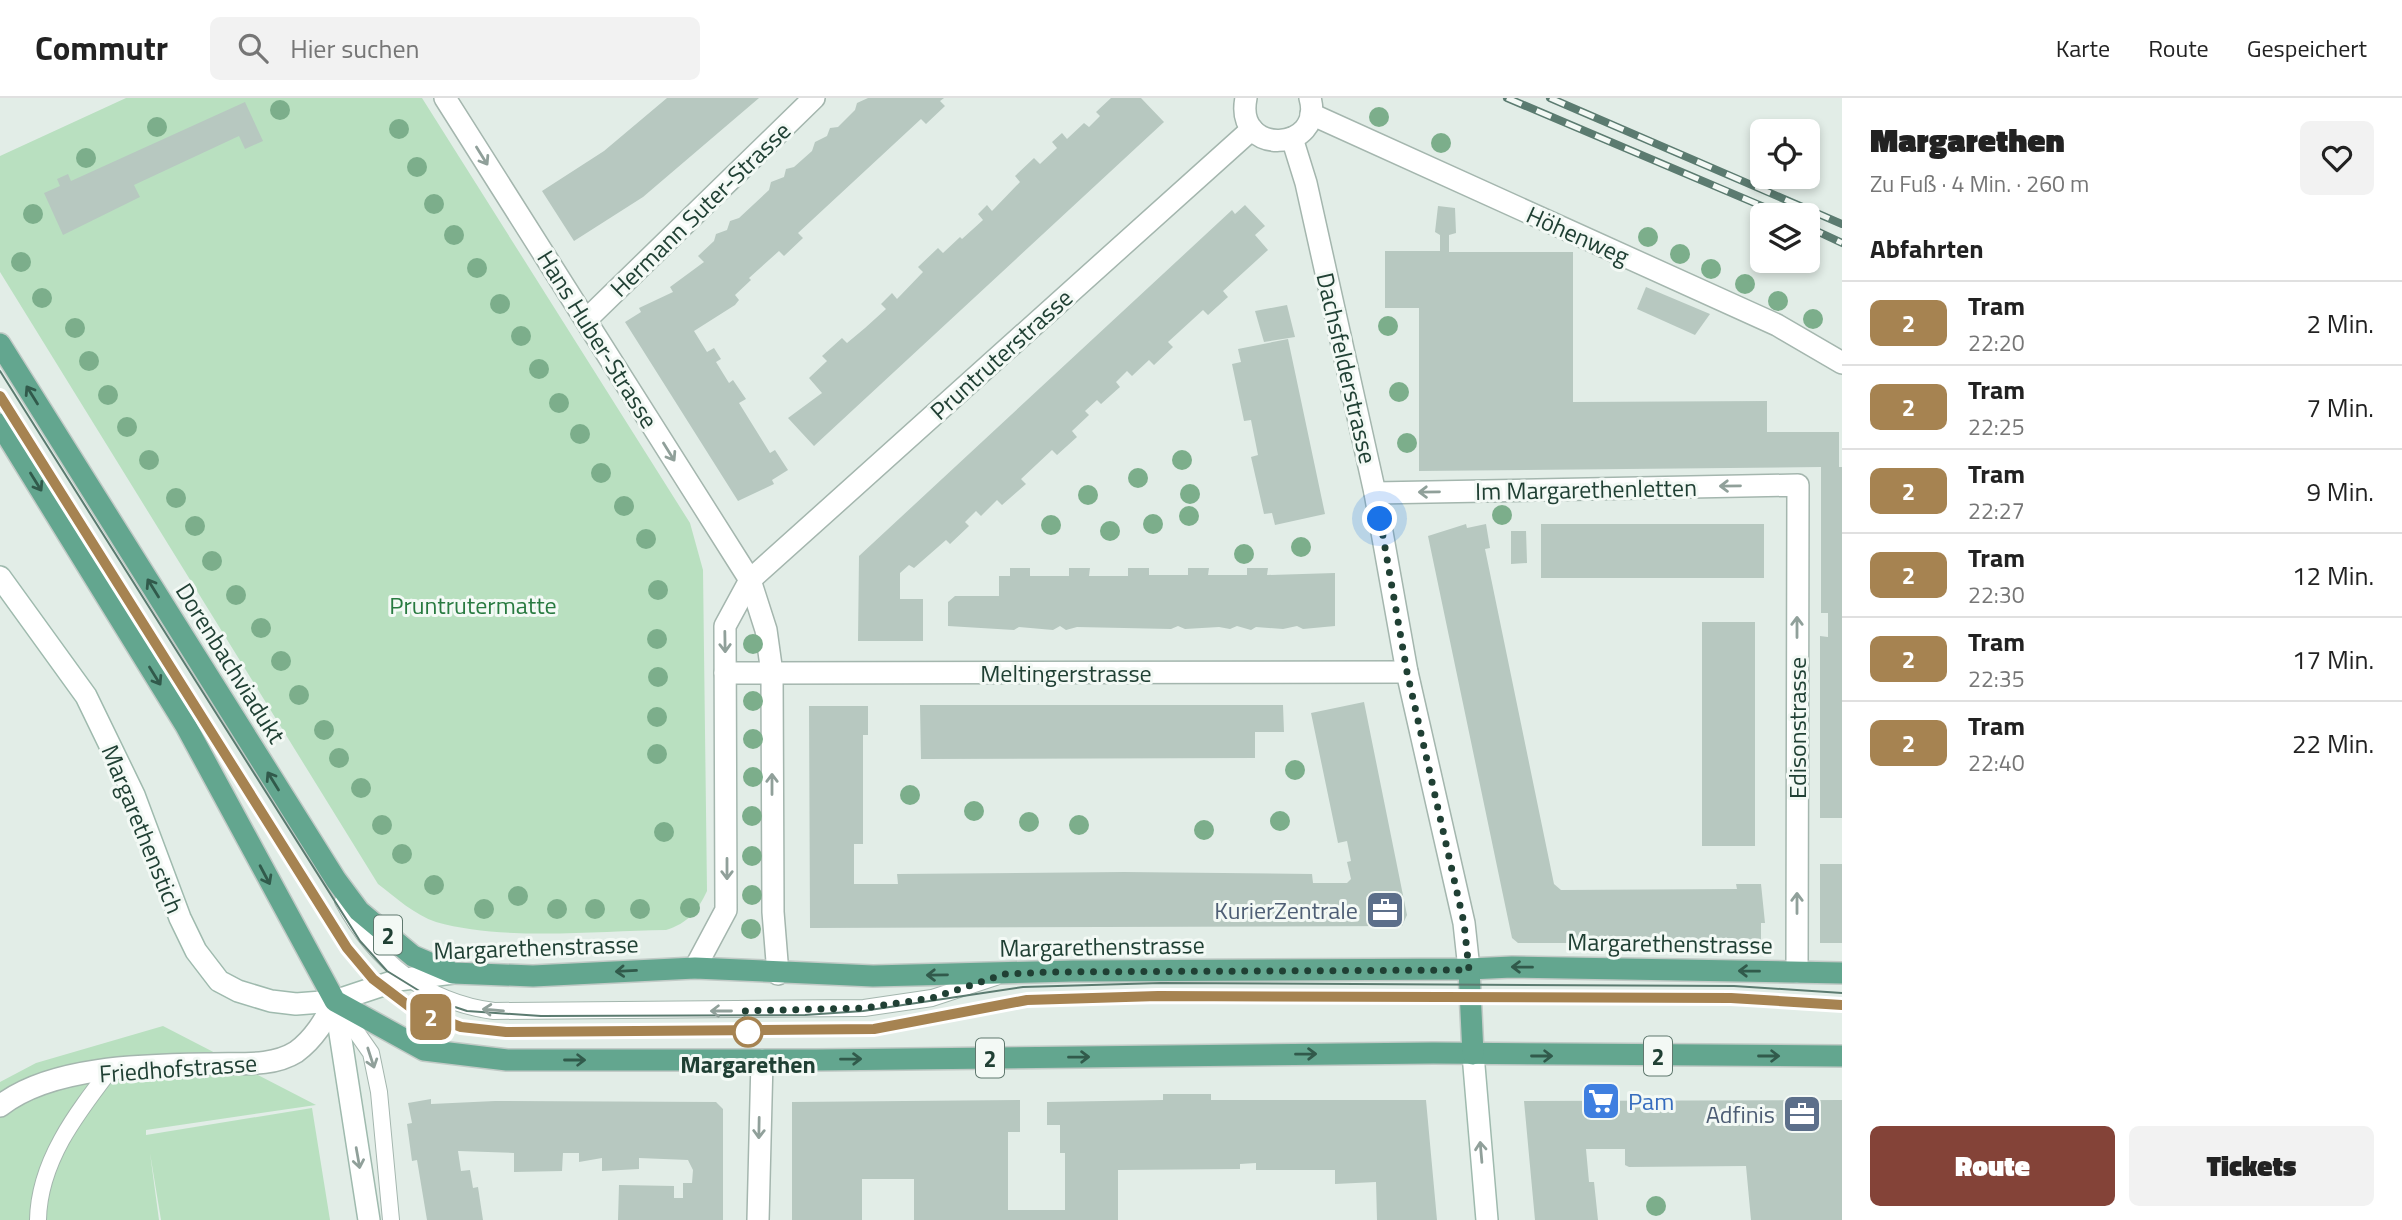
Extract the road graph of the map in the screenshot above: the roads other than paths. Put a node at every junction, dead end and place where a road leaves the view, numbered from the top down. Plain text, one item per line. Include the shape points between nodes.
1 (445, 98) edge
2 (814, 98) edge
3 (1246, 98) edge
4 (1311, 106) edge
5 (1252, 129) junction
6 (1292, 138) junction
7 (586, 320) junction
8 (0, 344) edge
9 (1842, 363) edge
10 (0, 424) edge
11 (1798, 485) joint
12 (1375, 493) junction
13 (0, 577) edge
14 (750, 580) junction
15 (1407, 672) junction
16 (725, 673) junction
17 (772, 673) junction
18 (336, 880) junction
19 (695, 968) junction
20 (1469, 970) junction
21 (1797, 972) junction
22 (453, 973) junction
23 (1842, 973) edge
24 (778, 974) junction
25 (1005, 974) junction
26 (406, 979) junction
27 (335, 1001) junction
28 (1473, 1054) junction
29 (1842, 1056) edge
30 (762, 1060) junction
31 (110, 1070) junction
32 (0, 1106) edge
33 (38, 1220) edge
34 (369, 1220) edge
35 (391, 1220) edge
36 (758, 1220) edge
37 (1487, 1220) edge

1 -> 7 street, Hans Huber-Strasse
2 - 7 street, Hermann Suter-Strasse
3 - 5 street
4 - 6 street via 1304,129
4 - 9 street, Höhenweg via 1777,325
5 - 6 street via 1270,141
5 - 14 street, Pruntruterstrasse
6 - 12 street, Dachsfelderstrasse
7 -> 14 street, Hans Huber-Strasse
18 -> 8 main road, Dorenbachviadukt / 2
10 -> 27 main road via 186,726
11 -> 12 street, Im Margarethenletten
21 -> 11 street, Edisonstrasse
12 - 15 street, Dachsfelderstrasse
13 - 27 street, Margarethenstich via 86,696 134,795 195,951 219,981 238,991 296,1004
14 -> 16 street, Pruntruterstrasse via 724,626
14 - 17 street via 766,631
15 - 17 street, Meltingerstrasse
15 - 20 street, Dachsfelderstrasse via 1464,923
16 - 17 street, Meltingerstrasse
16 -> 19 street, Pruntruterstrasse via 726,910
24 -> 17 street via 773,912
18 - 22 main road, Dorenbachviadukt / 2 via 359,911 414,956
18 - 26 lane via 357,927
19 -> 22 main road, Margarethenstrasse / 2 via 533,975
19 - 24 main road, Margarethenstrasse / 2
21 -> 20 main road, Margarethenstrasse / 2
20 - 25 main road, Margarethenstrasse / 2
20 - 28 main road
21 - 23 main road, Margarethenstrasse / 2
22 - 26 street, Margarethenstrasse
25 -> 24 main road, Margarethenstrasse / 2
25 -> 26 lane via 932,998 864,1008 769,1011 494,1011 458,1004
26 - 27 street, Margarethenstrasse
27 -> 30 main road, 2 via 424,1051 458,1056
27 - 31 street, Friedhofstrasse via 319,1030 296,1052 272,1062
27 -> 34 street
27 -> 35 lane via 371,1053
28 -> 29 main road, 2
30 -> 28 main road, 2
37 -> 28 street
30 -> 36 street
31 - 32 street, Friedhofstrasse via 47,1081
31 - 33 lane via 58,1145 38,1199

